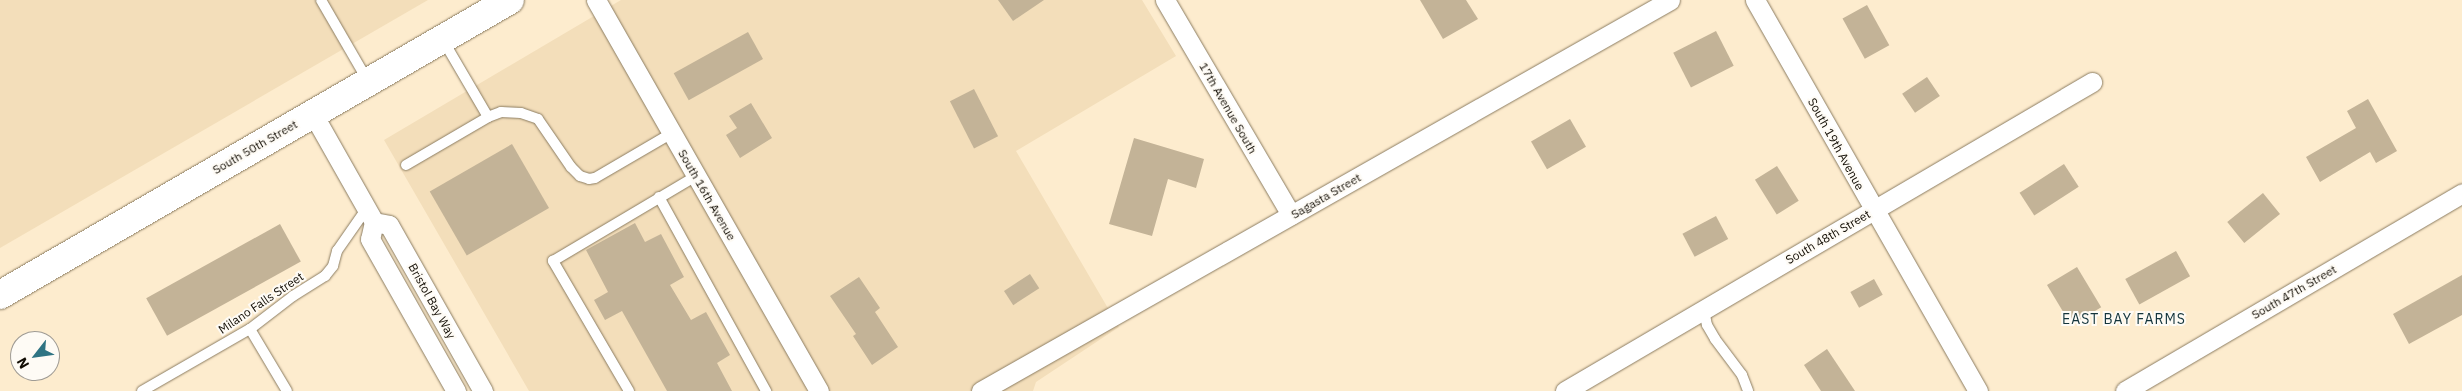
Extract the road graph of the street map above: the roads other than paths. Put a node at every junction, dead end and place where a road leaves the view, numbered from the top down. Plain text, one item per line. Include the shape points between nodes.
1 (321, 0) edge
2 (510, 0) edge
3 (596, 0) edge
4 (1165, 0) edge
5 (1670, 0) edge
6 (1756, 0) edge
7 (442, 39) junction
8 (368, 82) junction
9 (2092, 82) dead end
10 (313, 114) junction
11 (488, 117) junction
12 (672, 133) junction
13 (406, 166) dead end
14 (696, 176) junction
15 (2462, 193) edge
16 (659, 197) junction
17 (1874, 210) junction
18 (370, 215) junction
19 (1291, 215) junction
20 (0, 295) edge
21 (1704, 310) junction
22 (250, 329) junction
23 (1009, 384) edge
24 (142, 391) edge
25 (287, 391) edge
26 (456, 391) edge
27 (483, 391) edge
28 (629, 391) edge
29 (766, 391) edge
30 (819, 391) edge
31 (982, 391) edge
32 (1565, 391) edge
33 (1748, 391) edge
34 (1978, 391) edge
35 (2125, 391) edge

1 - 8 lane
2 - 7 main road, South 50th Street
3 - 12 street, South 16th Avenue
4 - 19 street, 17th Avenue South
5 - 19 street, Sagasta Street
6 - 17 street, South 19th Avenue
7 - 8 main road, South 50th Street
7 - 11 lane
8 - 10 main road, South 50th Street
9 - 17 street, South 48th Street
10 - 18 street
10 - 20 main road, South 50th Street
11 - 12 lane via 508,111 538,119 571,167 589,179
11 - 13 lane
12 - 14 street, South 16th Avenue
14 - 16 lane
14 - 30 street, South 16th Avenue
15 - 35 street, South 47th Street
16 - 28 lane via 553,260
16 - 29 lane
17 - 21 street, South 48th Street
17 - 34 street, South 19th Avenue
18 - 22 lane, Milano Falls Street via 337,251 326,276
18 - 26 street, Bristol Bay Way via 370,239
18 - 27 street, Bristol Bay Way via 390,226
19 - 23 street, Sagasta Street
21 - 32 street, South 48th Street
21 - 33 lane via 1715,339 1742,376
22 - 24 lane, Milano Falls Street
22 - 25 lane
23 - 31 street, Sagasta Street

